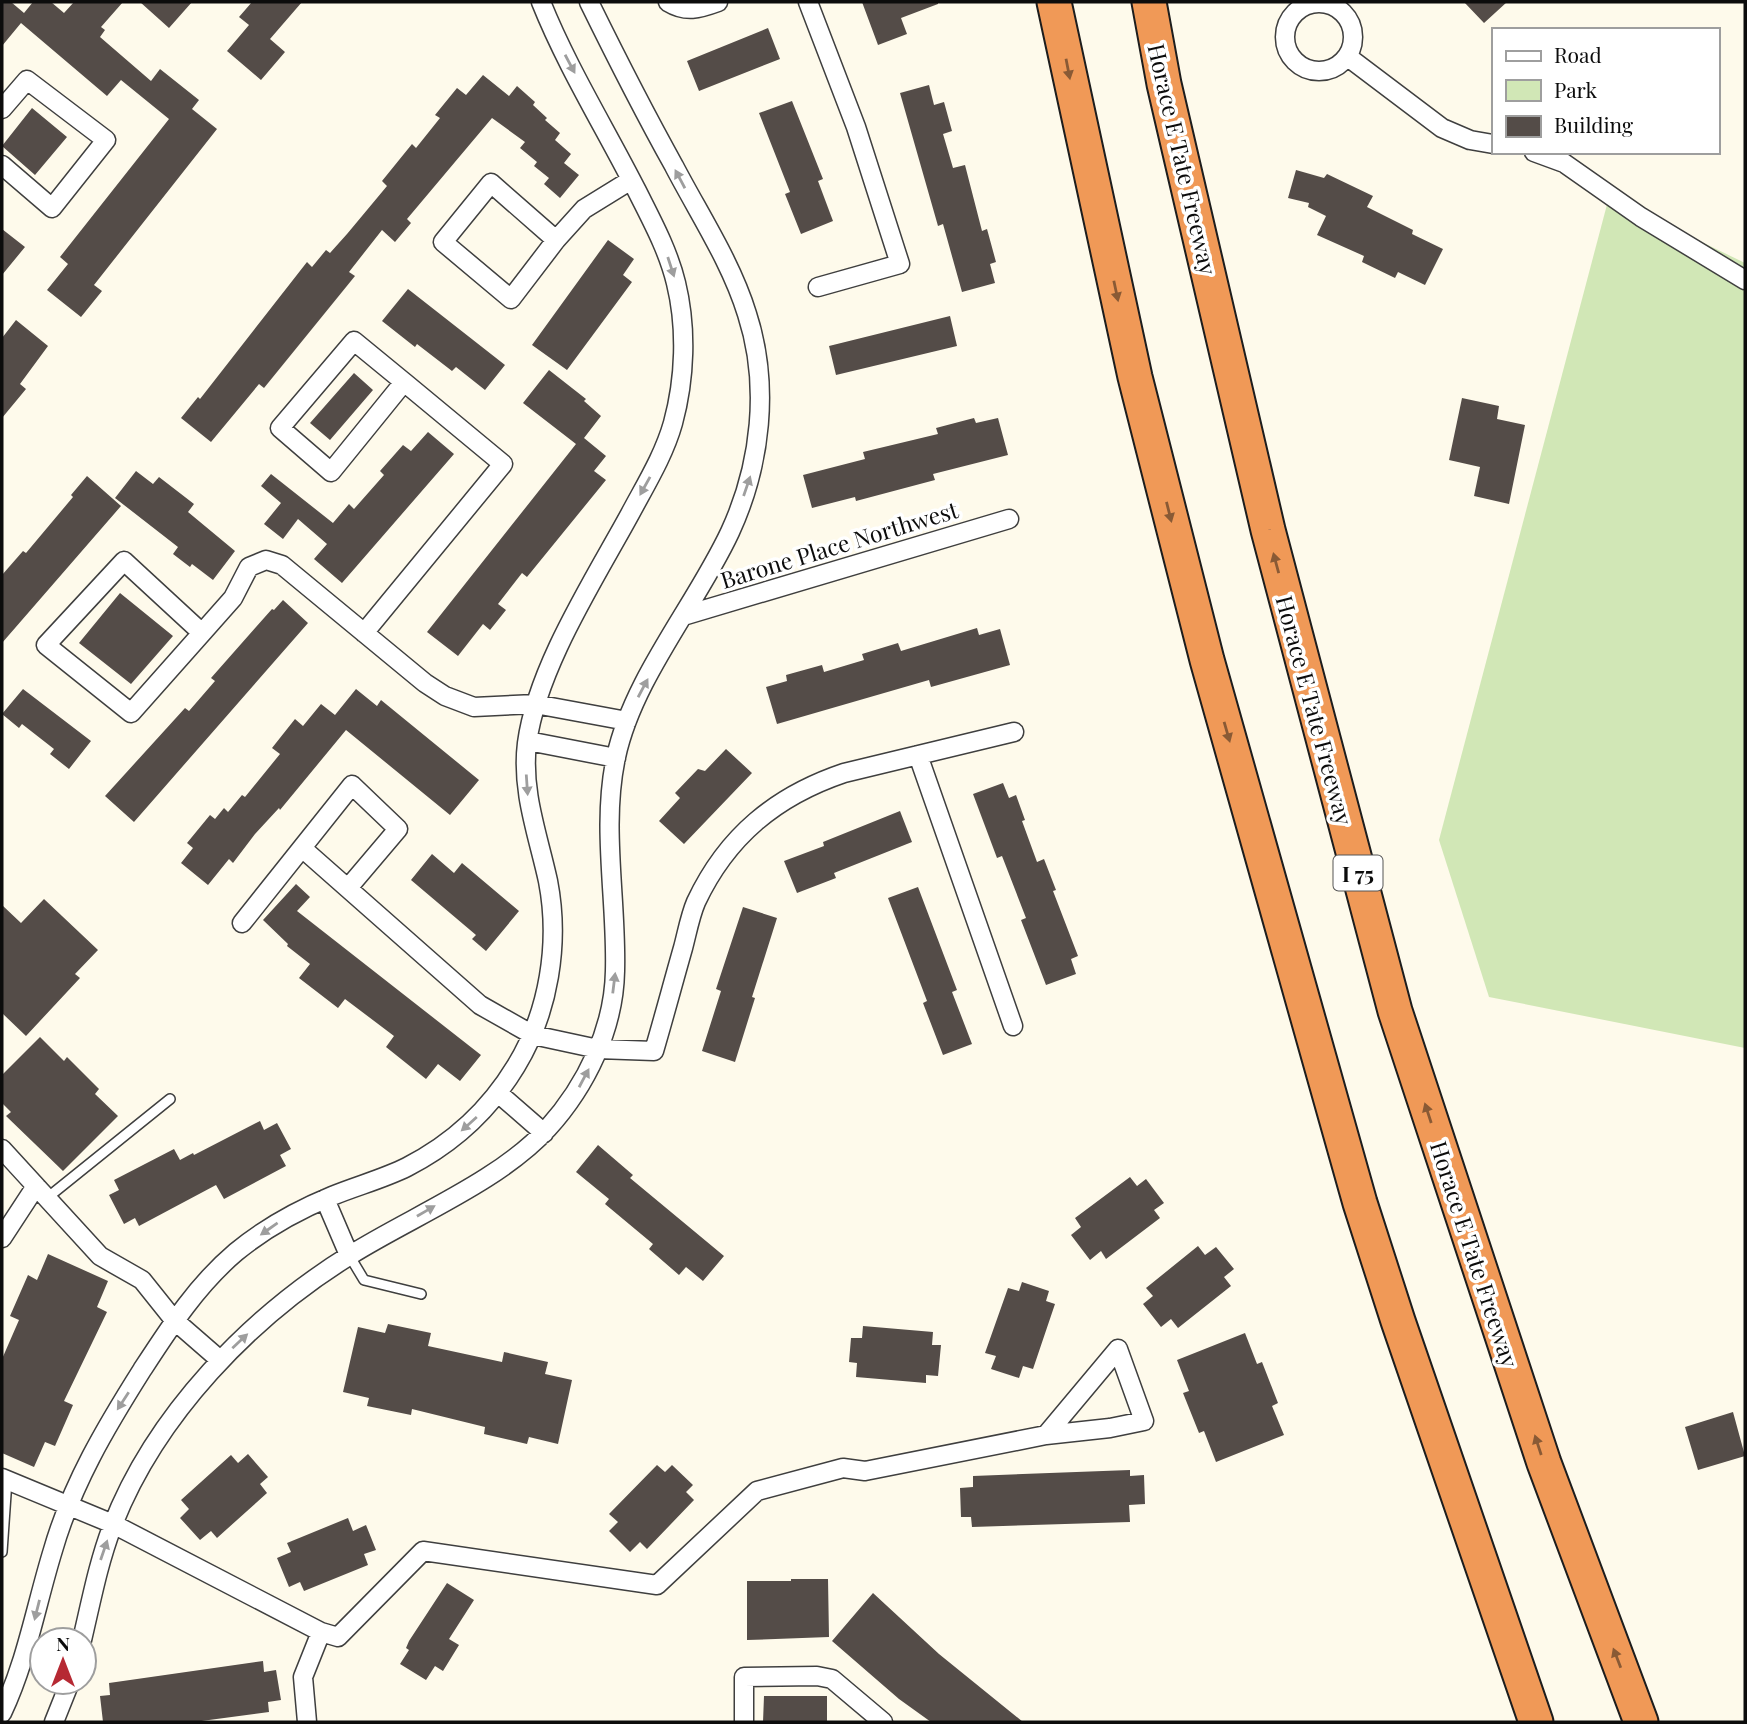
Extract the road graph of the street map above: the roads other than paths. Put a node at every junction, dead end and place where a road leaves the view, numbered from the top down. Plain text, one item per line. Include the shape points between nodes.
1 (589, 2) edge
2 (668, 2) edge
3 (719, 2) edge
4 (808, 2) edge
5 (1054, 2) edge
6 (1149, 2) edge
7 (548, 4) edge
8 (1348, 57) dead end
9 (2, 109) edge
10 (1492, 144) edge
11 (1539, 154) edge
12 (2, 165) edge
13 (631, 180) junction
14 (556, 240) junction
15 (1745, 280) edge
16 (818, 287) dead end
17 (404, 382) junction
18 (1009, 519) dead end
19 (683, 616) junction
20 (202, 633) junction
21 (364, 633) junction
22 (535, 704) junction
23 (627, 721) junction
24 (1014, 732) dead end
25 (528, 741) junction
26 (918, 755) junction
27 (616, 758) junction
28 (302, 848) junction
29 (348, 888) junction
30 (242, 923) dead end
31 (1013, 1026) dead end
32 (533, 1035) junction
33 (598, 1049) junction
34 (498, 1093) junction
35 (170, 1099) dead end
36 (544, 1133) junction
37 (2, 1149) edge
38 (41, 1192) junction
39 (325, 1199) junction
40 (2, 1238) edge
41 (349, 1255) junction
42 (421, 1294) dead end
43 (174, 1320) junction
44 (220, 1360) junction
45 (1046, 1436) junction
46 (4, 1479) edge
47 (67, 1507) junction
48 (113, 1524) junction
49 (2, 1552) edge
50 (85, 1626) edge
51 (321, 1632) junction
52 (64, 1696) edge
53 (2, 1713) edge
54 (54, 1722) edge
55 (307, 1722) edge
56 (744, 1722) edge
57 (883, 1722) edge
58 (1536, 1722) edge
59 (1641, 1722) edge

19 -> 1 street via 730,532 750,480 760,415 757,355 748,315 731,273
2 - 3 street via 695,10
4 - 16 street via 856,127 900,264
5 -> 58 highway via 1135,377 1210,674 1360,1203
59 -> 6 highway, Horace E Tate Freeway / I 75 via 1544,1463 1395,1011 1268,530
7 -> 13 street via 564,52
8 - 10 street via 1442,128
9 - 12 street via 27,79 106,140 52,208
11 - 15 street via 1564,163 1641,217
13 - 14 street via 584,209
13 -> 22 street via 662,239 676,285 683,338 679,395 658,464 566,631
14 - 14 street via 511,299 443,242 491,183
17 - 17 street via 331,472 280,428 355,341
17 - 21 street via 503,464
18 - 19 street, Barone Place Northwest
23 -> 19 street
20 - 20 street via 124,561 46,645 131,713
20 - 21 street via 233,598 249,567 267,560 282,565
21 - 22 street via 445,696 474,707
22 - 23 street
22 - 25 street
23 - 27 street
24 - 26 street
25 - 27 street
25 -> 32 street via 528,800 549,886 553,930 548,983
26 - 31 street
26 - 33 street via 817,782 782,800 751,824 720,859 695,904 654,1051
33 -> 27 street via 610,1012 615,973 609,820
28 - 29 street
28 - 29 street via 352,785 398,829
28 - 30 street
29 - 32 street via 480,1005
32 - 33 street
32 - 34 street
36 -> 33 street via 581,1084
34 - 36 street
34 -> 39 street via 455,1136 406,1167
35 - 38 lane
41 -> 36 street via 492,1173
37 - 38 street
38 - 40 street
38 - 43 street via 100,1256 142,1280
39 - 41 street
39 -> 43 street via 238,1250
41 - 42 lane via 364,1280
44 -> 41 street via 281,1303
43 - 44 street
43 -> 47 street via 103,1432
44 - 48 street via 160,1437
45 - 45 street via 1144,1421 1118,1349 1086,1387
45 - 51 street via 865,1471 843,1468 757,1491 657,1585 423,1551 338,1637
46 - 47 street
46 - 49 lane
47 - 48 street
47 -> 53 street via 27,1650
50 -> 48 street
48 - 51 street
51 - 55 street via 303,1677
52 - 54 street
56 - 57 street via 744,1677 817,1675 832,1679

